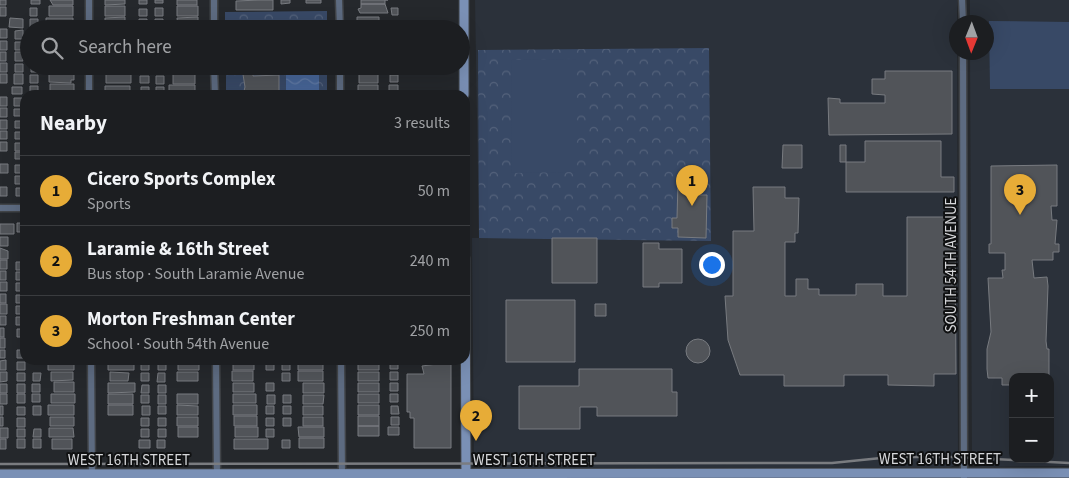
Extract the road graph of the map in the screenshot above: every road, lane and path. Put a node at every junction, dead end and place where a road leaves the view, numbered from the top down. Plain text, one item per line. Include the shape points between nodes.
1 (89, 0) edge
2 (214, 0) edge
3 (340, 0) edge
4 (464, 0) edge
5 (962, 0) edge
6 (962, 15) edge
7 (89, 20) edge
8 (214, 20) edge
9 (340, 20) edge
10 (464, 20) edge
11 (963, 60) edge
12 (89, 75) edge
13 (214, 75) edge
14 (340, 75) edge
15 (464, 75) edge
16 (89, 90) edge
17 (214, 90) edge
18 (340, 90) edge
19 (464, 90) edge
20 (0, 208) edge
21 (20, 208) edge
22 (91, 365) edge
23 (216, 365) edge
24 (341, 365) edge
25 (465, 365) edge
26 (1069, 473) edge
27 (0, 474) edge
28 (92, 476) edge
29 (217, 476) edge
30 (342, 476) edge
31 (466, 476) edge
32 (964, 476) edge

1 - 7 street
2 - 8 street
3 - 9 street
4 - 10 street
5 - 6 street
11 - 32 street, SOUTH 54TH AVENUE
12 - 16 street
13 - 17 street
14 - 18 street
15 - 19 street
20 - 21 street
22 - 28 street
23 - 29 street
24 - 30 street
25 - 31 street
26 - 32 street, WEST 16TH STREET
27 - 28 street, WEST 16TH STREET
28 - 29 street, WEST 16TH STREET
29 - 30 street, WEST 16TH STREET
30 - 31 street, WEST 16TH STREET
31 - 32 street, WEST 16TH STREET

